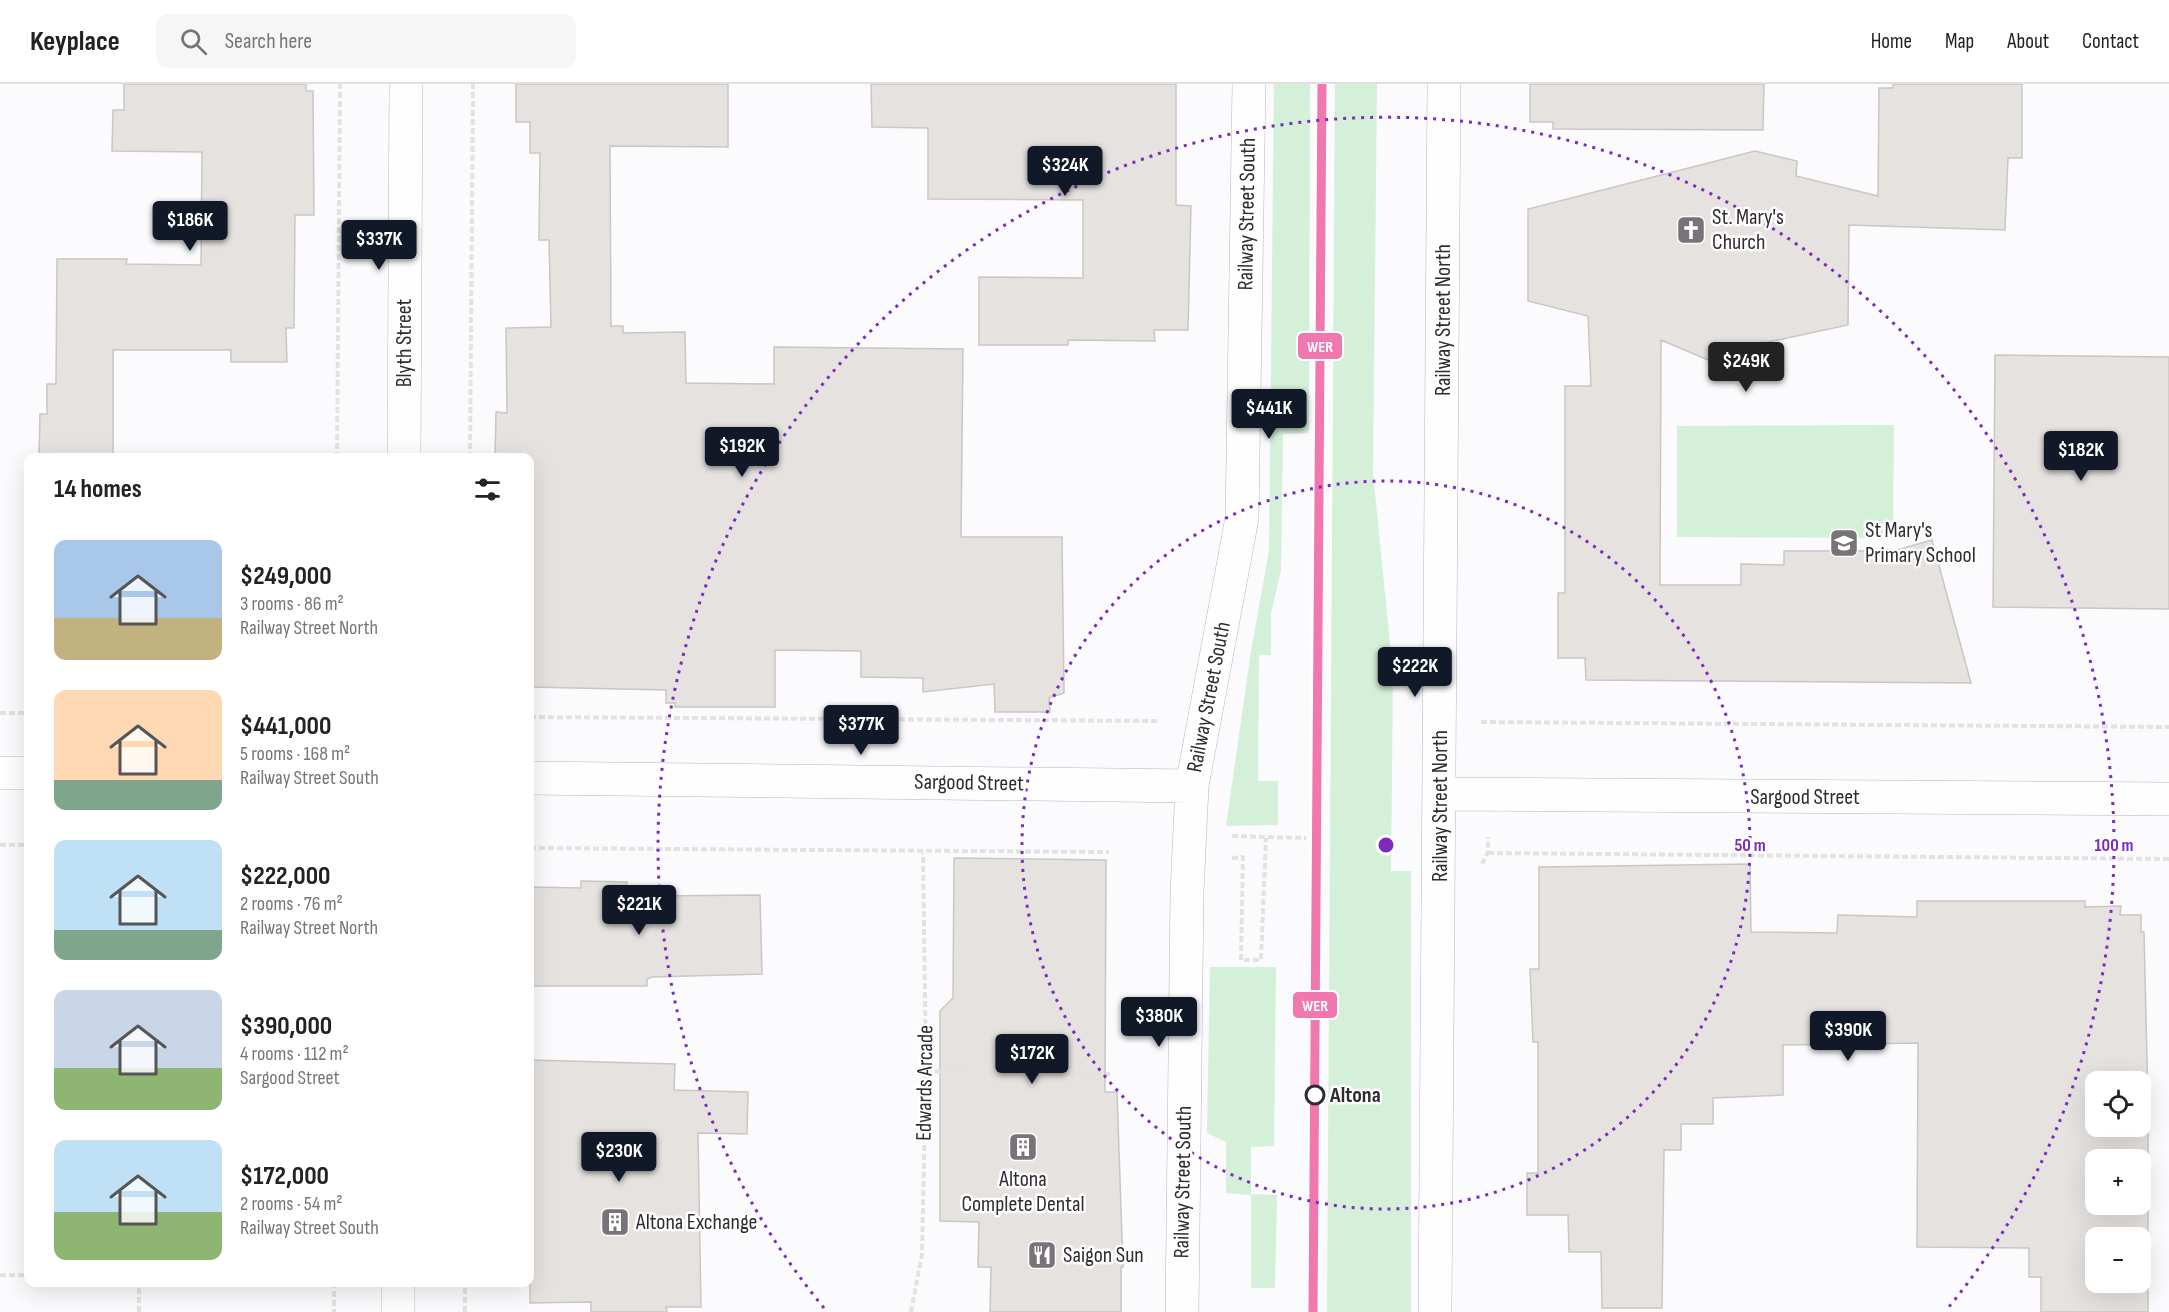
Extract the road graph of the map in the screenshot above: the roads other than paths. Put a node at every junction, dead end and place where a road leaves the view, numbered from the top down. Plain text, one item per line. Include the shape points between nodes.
1 (406, 84) edge
2 (1249, 84) edge
3 (1444, 84) edge
4 (404, 453) edge
5 (0, 773) edge
6 (24, 773) edge
7 (534, 778) edge
8 (1192, 786) junction
9 (1440, 794) junction
10 (2169, 800) edge
11 (398, 1287) edge
12 (398, 1312) edge
13 (1182, 1312) edge
14 (1435, 1312) edge

1 - 4 street, Blyth Street
2 - 8 street, Railway Street South via 1242,518
3 - 9 street, Railway Street North
5 - 6 street
7 - 8 street, Sargood Street
8 - 13 street, Railway Street South via 1186,892
9 - 10 street, Sargood Street
9 - 14 street, Railway Street North
11 - 12 street

